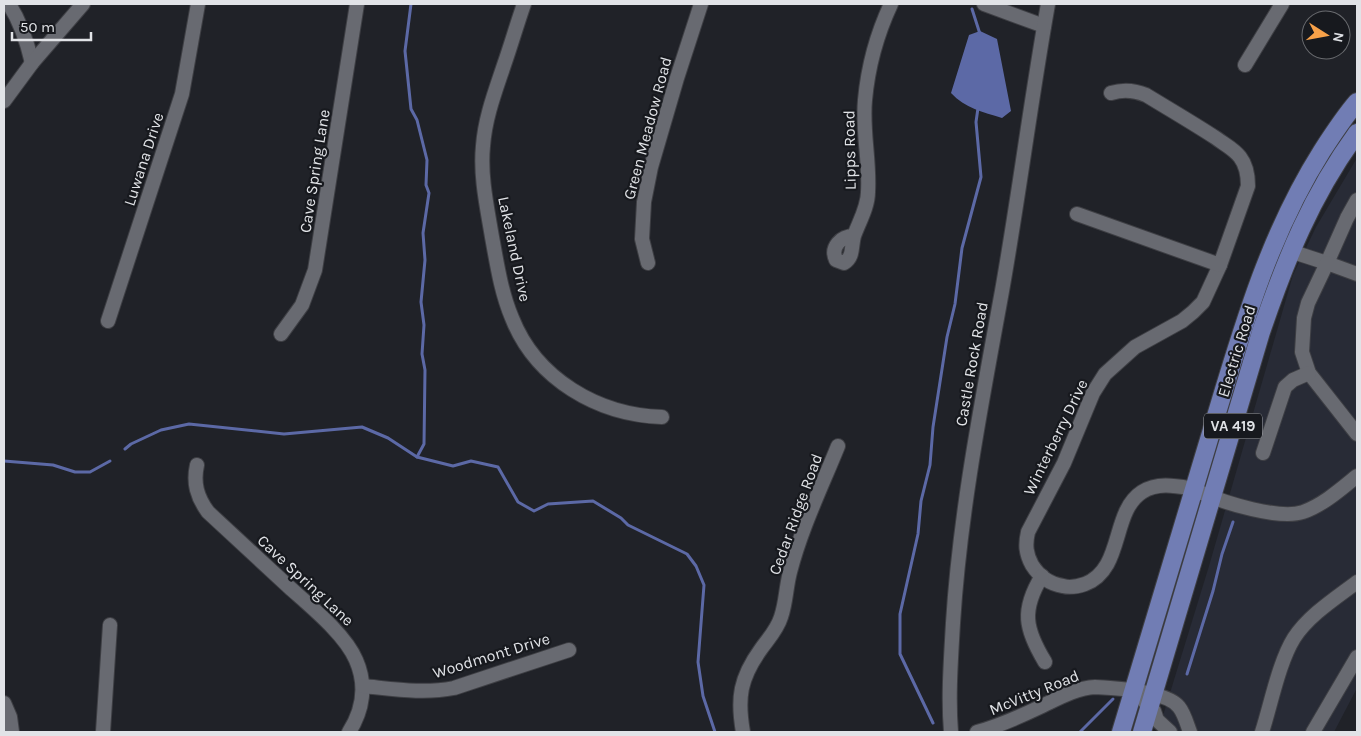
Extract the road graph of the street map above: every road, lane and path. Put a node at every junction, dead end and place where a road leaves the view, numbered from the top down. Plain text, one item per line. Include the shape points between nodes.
1 (9, 4) edge
2 (82, 4) edge
3 (198, 4) edge
4 (357, 4) edge
5 (524, 4) edge
6 (701, 4) edge
7 (891, 4) edge
8 (984, 4) edge
9 (1048, 4) edge
10 (1282, 4) edge
11 (1044, 26) junction
12 (32, 63) junction
13 (1245, 65) dead end
14 (1111, 93) dead end
15 (4, 101) edge
16 (1357, 102) edge
17 (1357, 133) edge
18 (1357, 200) edge
19 (1077, 214) dead end
20 (854, 236) dead end
21 (1290, 251) junction
22 (648, 263) dead end
23 (1327, 263) junction
24 (1220, 266) junction
25 (1357, 274) edge
26 (108, 321) dead end
27 (281, 334) dead end
28 (1309, 373) junction
29 (662, 416) dead end
30 (1357, 434) edge
31 (838, 446) dead end
32 (1264, 453) dead end
33 (197, 465) dead end
34 (1357, 476) edge
35 (1194, 490) junction
36 (1212, 497) junction
37 (1042, 576) junction
38 (1357, 582) edge
39 (110, 625) dead end
40 (569, 650) dead end
41 (1357, 657) edge
42 (1045, 662) dead end
43 (363, 686) junction
44 (1133, 692) junction
45 (1152, 701) junction
46 (4, 703) edge
47 (12, 732) edge
48 (103, 732) edge
49 (349, 732) edge
50 (743, 732) edge
51 (951, 732) edge
52 (977, 732) edge
53 (1121, 732) edge
54 (1142, 732) edge
55 (1170, 732) edge
56 (1190, 732) edge
57 (1262, 732) edge
58 (1314, 732) edge

1 - 12 street via 26,36
2 - 12 street
3 - 26 street, Luwana Drive via 182,94
4 - 27 street, Cave Spring Lane via 315,270 302,304
5 - 29 street, Lakeland Drive via 489,109 482,154 504,295 523,340 534,357 558,380 586,399 633,414
6 - 22 street, Green Meadow Road via 676,78 644,202 642,239
7 - 20 street, Lipps Road via 880,29 865,99 868,194
8 - 11 street
9 - 11 street, Castle Rock Road
10 - 13 street
11 - 51 street, Castle Rock Road via 960,539 950,678
12 - 15 street
14 - 24 street, Winterberry Drive via 1127,90 1146,95 1210,134 1240,157 1248,176 1248,186
16 - 35 main road, Electric Road / VA 419 via 1308,173 1260,274
17 - 21 main road, Electric Road / VA 419 via 1326,180
18 - 23 street
19 - 24 street
21 - 23 street
21 - 36 main road, Electric Road / VA 419 via 1261,332
23 - 25 street
23 - 28 street via 1304,318 1302,352
24 - 37 street, Winterberry Drive via 1210,289 1193,312 1135,346 1106,374 1093,393 1064,463 1028,532 1028,558
28 - 30 street
28 - 32 street via 1285,387
31 - 50 street, Cedar Ridge Road via 790,572 781,619 742,682 740,713
33 - 43 street, Cave Spring Lane via 195,483 208,512 342,637 356,659
34 - 36 street via 1314,507 1294,514 1264,511
35 - 36 street
35 - 37 street, Winterberry Drive via 1181,481 1162,477 1146,480 1137,487 1110,559 1098,576 1080,586 1067,587
35 - 44 main road, Electric Road / VA 419
36 - 45 main road, Electric Road / VA 419
37 - 42 street via 1028,610 1032,636
38 - 57 street via 1306,623 1295,636 1283,660
39 - 48 street
40 - 43 street, Woodmont Drive via 438,691
41 - 58 street
43 - 49 street, Cave Spring Lane via 362,704
44 - 45 street
44 - 52 street, McVitty Road via 1088,688
44 - 53 main road, Electric Road / VA 419
45 - 54 main road, Electric Road / VA 419
45 - 55 street via 1157,720
45 - 56 street via 1172,700 1180,707
46 - 47 street

